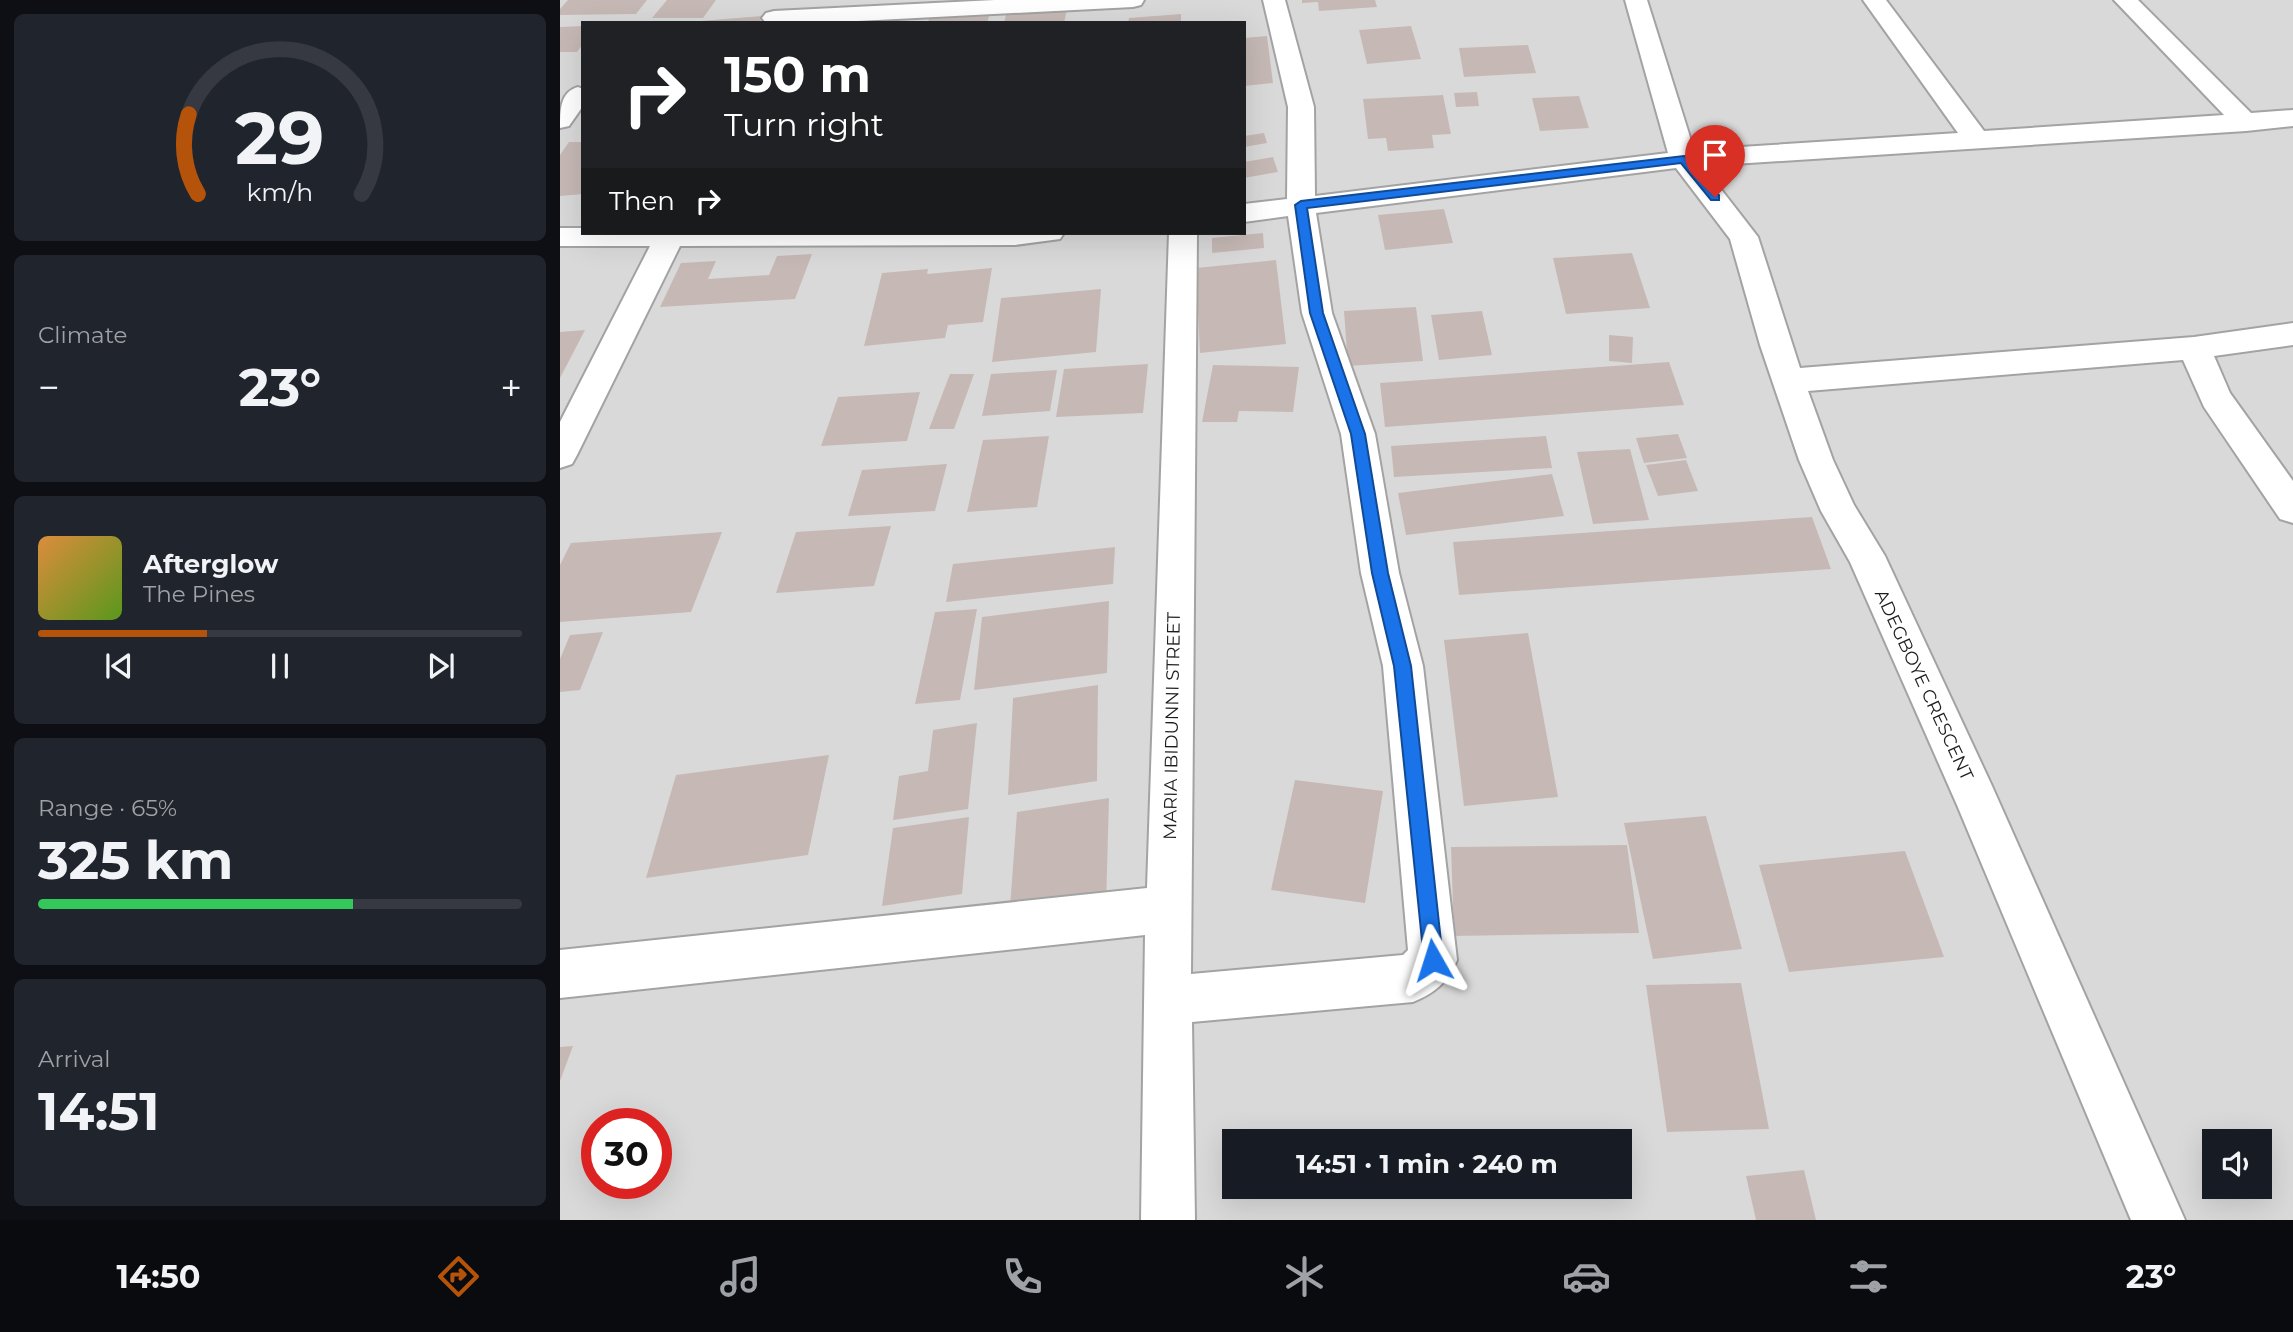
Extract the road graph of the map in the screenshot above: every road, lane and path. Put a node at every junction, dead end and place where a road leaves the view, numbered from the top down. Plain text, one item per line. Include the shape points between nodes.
1 (1133, 0) edge
2 (1251, 0) edge
3 (1274, 0) edge
4 (1636, 0) edge
5 (1874, 0) edge
6 (2125, 0) edge
7 (926, 5) edge
8 (774, 18) dead end
9 (578, 95) dead end
10 (2293, 118) edge
11 (560, 120) edge
12 (2246, 122) junction
13 (1978, 141) junction
14 (1684, 159) junction
15 (1301, 205) junction
16 (1246, 213) edge
17 (633, 235) edge
18 (670, 235) edge
19 (842, 235) edge
20 (1027, 235) edge
21 (1183, 235) edge
22 (560, 237) edge
23 (2293, 334) edge
24 (2194, 348) junction
25 (1789, 381) junction
26 (560, 456) edge
27 (2293, 509) edge
28 (1168, 909) junction
29 (560, 974) edge
30 (1167, 1000) junction
31 (1168, 1220) edge
32 (2158, 1220) edge

1 - 7 street
2 - 3 street
3 - 15 street via 1301,107
4 - 14 street
5 - 13 street
6 - 12 street
7 - 8 street
9 - 11 street
10 - 12 street
12 - 13 street
13 - 14 street
14 - 15 street
14 - 25 street, ADEGBOYE CRESCENT via 1744,237
15 - 16 street
15 - 30 street via 1317,313 1358,434 1380,573 1402,666 1433,960 1413,978
17 - 22 street
18 - 26 street
19 - 20 street
21 - 28 street, MARIA IBIDUNNI STREET
23 - 24 street
24 - 25 street
24 - 27 street via 2216,398
25 - 32 street, ADEGBOYE CRESCENT via 1822,473 1866,556 1977,801
28 - 29 street
28 - 30 street, MARIA IBIDUNNI STREET
30 - 31 street, MARIA IBIDUNNI STREET

